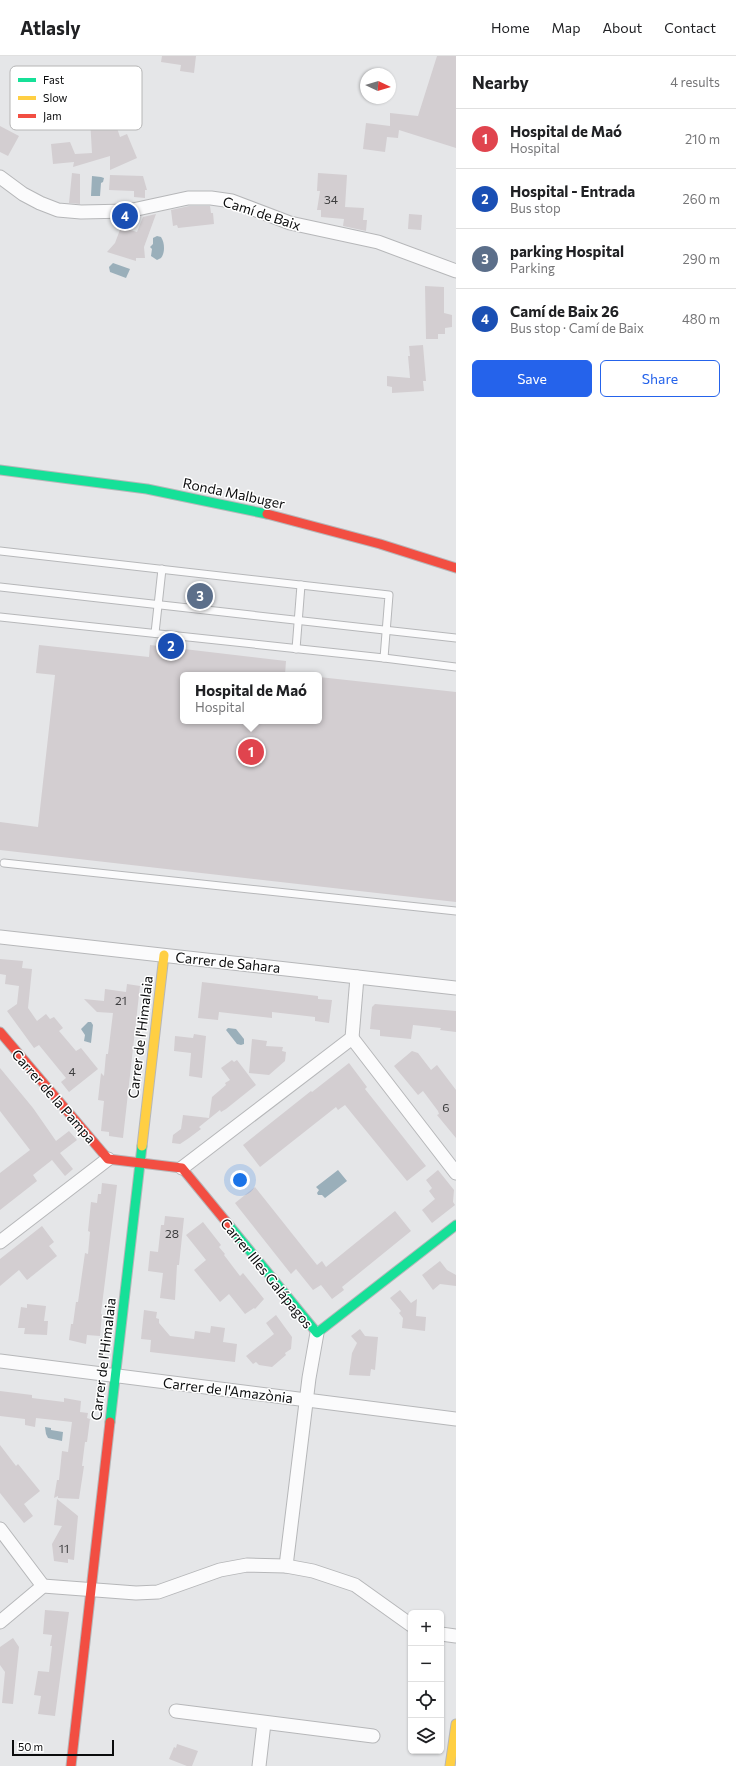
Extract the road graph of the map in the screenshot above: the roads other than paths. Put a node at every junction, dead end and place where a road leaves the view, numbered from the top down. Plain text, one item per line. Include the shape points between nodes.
1 (0, 177) edge
2 (456, 271) edge
3 (0, 470) edge
4 (0, 551) edge
5 (456, 568) edge
6 (162, 569) junction
7 (301, 585) junction
8 (0, 587) edge
9 (158, 604) junction
10 (0, 617) edge
11 (299, 620) junction
12 (386, 630) junction
13 (155, 634) junction
14 (456, 638) edge
15 (296, 649) junction
16 (384, 658) junction
17 (456, 667) edge
18 (4, 863) dead end
19 (456, 911) edge
20 (0, 937) edge
21 (164, 955) junction
22 (357, 977) junction
23 (456, 988) edge
24 (0, 1032) edge
25 (352, 1038) junction
26 (108, 1159) junction
27 (140, 1163) junction
28 (182, 1168) junction
29 (456, 1173) edge
30 (456, 1225) edge
31 (0, 1242) edge
32 (317, 1333) junction
33 (0, 1361) edge
34 (116, 1375) junction
35 (306, 1400) junction
36 (456, 1419) edge
37 (0, 1529) edge
38 (286, 1566) junction
39 (43, 1586) junction
40 (91, 1589) junction
41 (0, 1622) edge
42 (408, 1623) edge
43 (444, 1634) edge
44 (456, 1636) edge
45 (176, 1712) dead end
46 (264, 1723) junction
47 (456, 1724) edge
48 (373, 1736) dead end
49 (71, 1766) edge
50 (259, 1766) edge
51 (450, 1766) edge

1 - 2 street, Camí de Baix via 23,194 58,210 128,211 188,198 232,200 290,223 378,242
3 - 5 street, Ronda Malbuger via 148,490 260,512 378,543
4 - 6 lane
6 - 7 lane
6 - 9 lane
7 - 11 lane
7 - 12 lane via 389,595
8 - 9 lane
9 - 11 lane
9 - 13 lane
10 - 13 lane
11 - 12 lane
11 - 15 lane
12 - 14 lane
12 - 16 lane
13 - 15 lane
15 - 16 lane
16 - 17 lane
18 - 19 lane
20 - 21 street, Carrer de Sahara
21 - 22 street, Carrer de Sahara
21 - 27 street, Carrer de l'Himalaia
22 - 23 street, Carrer de Sahara
22 - 25 street
24 - 26 street, Carrer de la Pampa
25 - 28 street
25 - 29 street
26 - 27 street
26 - 31 street
27 - 28 street
27 - 34 street, Carrer de l'Himalaia
28 - 32 street, Carrer Illes Galápagos
30 - 32 street, Carrer Illes Galápagos
32 - 35 street
33 - 34 street, Carrer de l'Amazònia
34 - 35 street, Carrer de l'Amazònia
34 - 40 street, Carrer de l'Himalaia
35 - 36 street, Carrer de l'Amazònia
35 - 38 street
37 - 39 street
38 - 40 street via 247,1565 227,1569 158,1592
38 - 42 street via 313,1571 355,1585
39 - 40 street
39 - 41 street
40 - 49 street, Carrer de l'Himalaia
43 - 44 street
45 - 46 street
46 - 48 street
46 - 50 street
47 - 51 street

